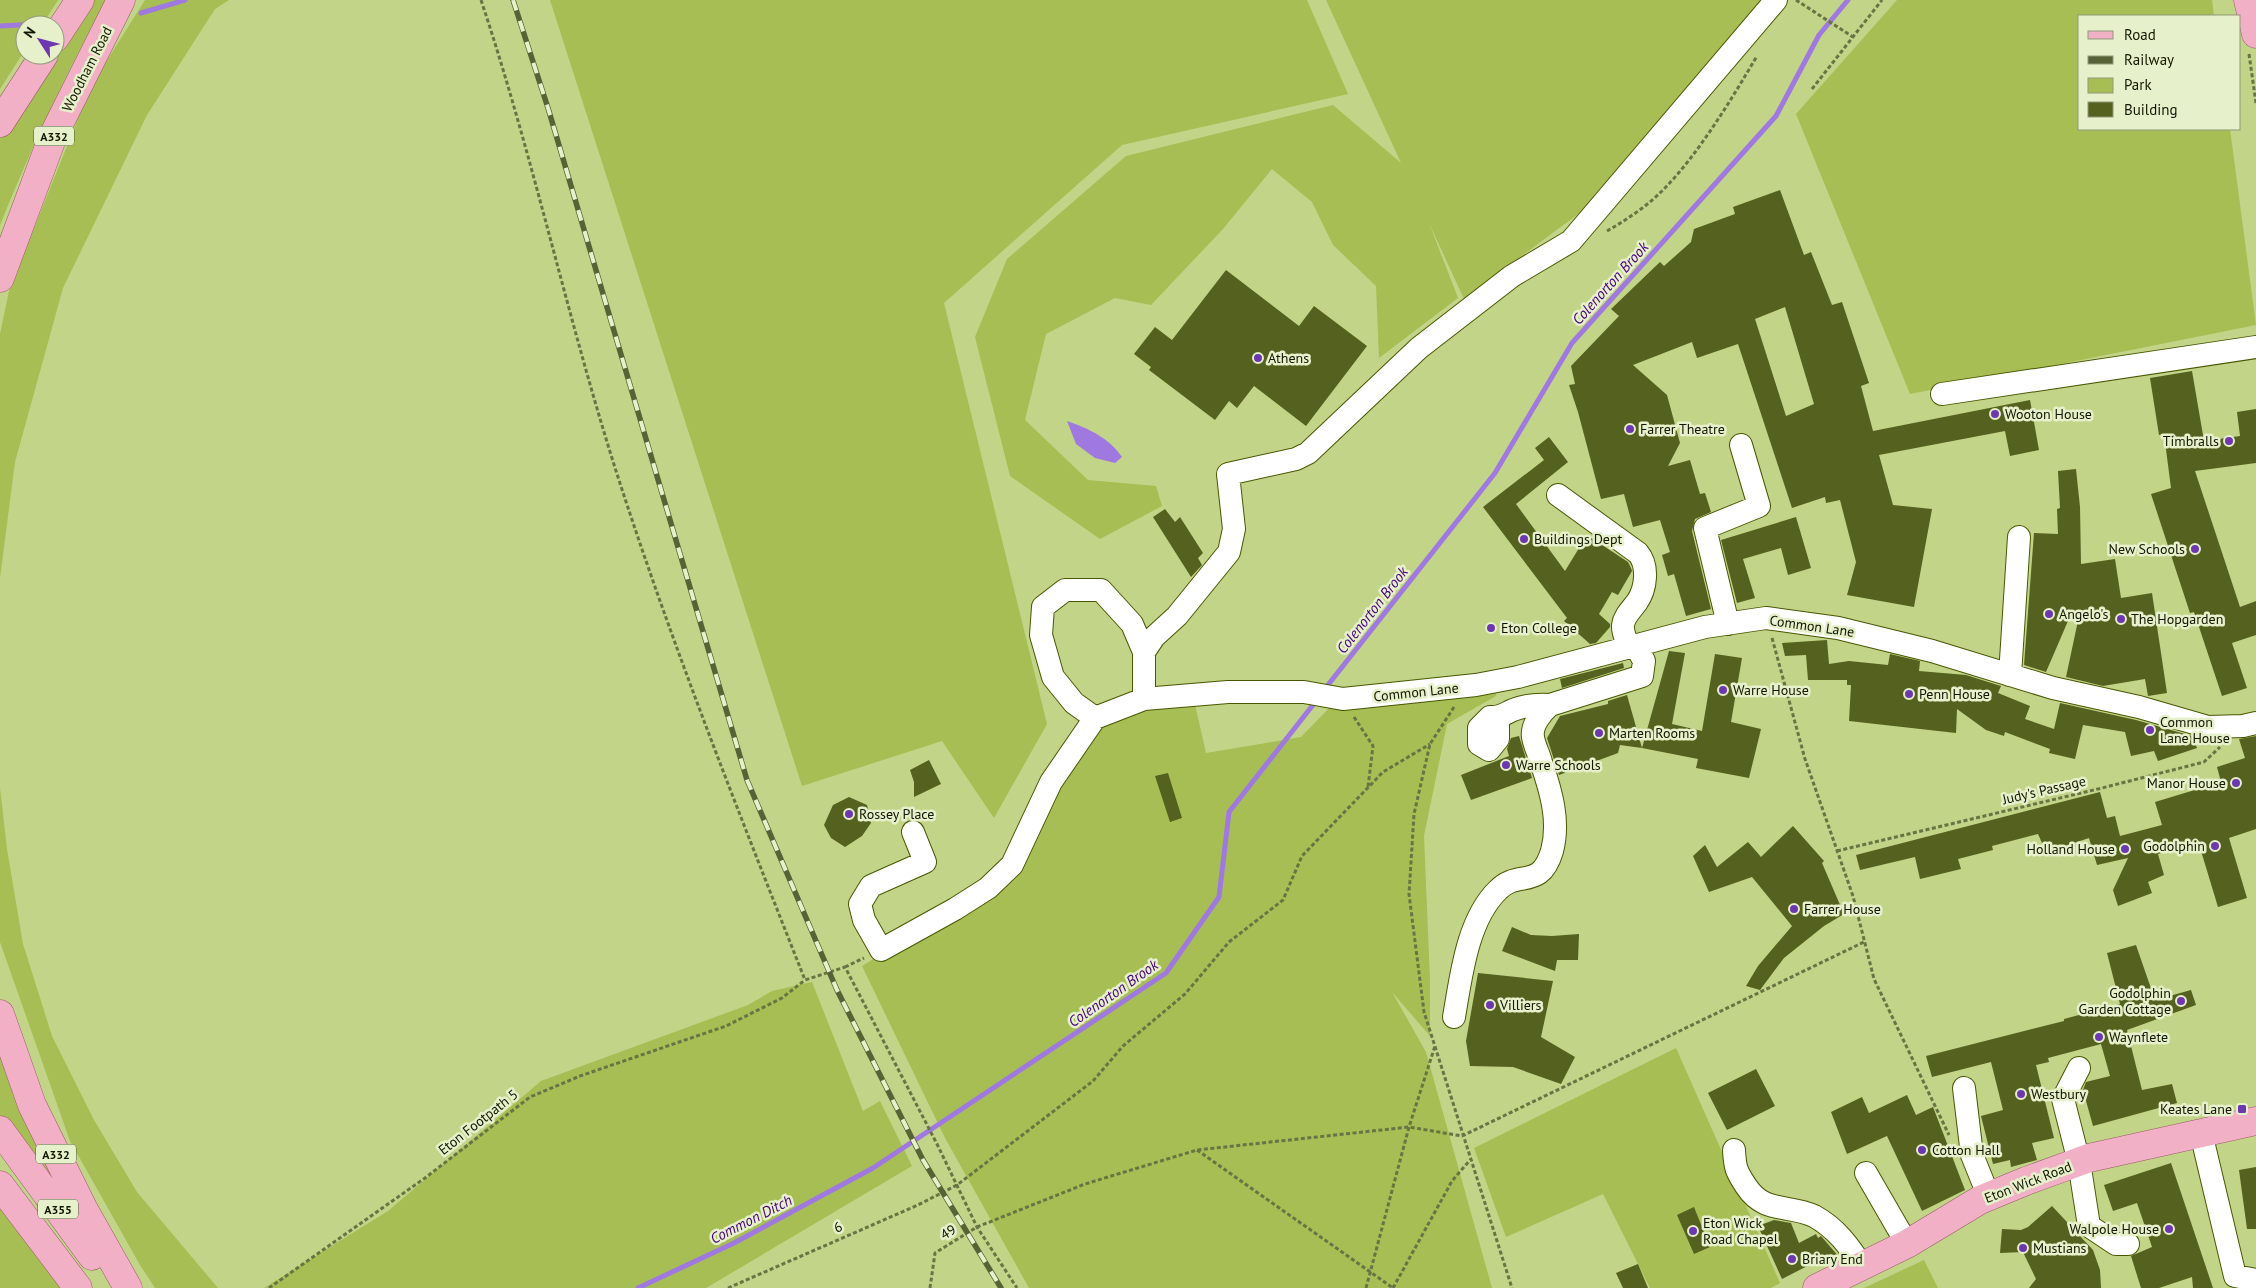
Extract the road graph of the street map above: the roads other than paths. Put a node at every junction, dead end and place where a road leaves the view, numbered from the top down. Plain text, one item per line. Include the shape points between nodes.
1 (80, 0) edge
2 (122, 0) edge
3 (1783, 3) edge
4 (65, 23) edge
5 (38, 65) edge
6 (0, 123) edge
7 (0, 278) edge
8 (2256, 347) edge
9 (1942, 394) dead end
10 (1741, 445) dead end
11 (1558, 495) dead end
12 (2020, 537) dead end
13 (1728, 624) junction
14 (1632, 647) junction
15 (1144, 652) junction
16 (2010, 675) junction
17 (1144, 699) junction
18 (1550, 705) junction
19 (1096, 718) junction
20 (1498, 718) dead end
21 (2249, 724) edge
22 (913, 832) dead end
23 (0, 1014) edge
24 (1454, 1017) dead end
25 (2079, 1068) dead end
26 (1964, 1088) dead end
27 (2256, 1121) edge
28 (0, 1130) edge
29 (2200, 1133) junction
30 (1734, 1150) dead end
31 (2079, 1162) junction
32 (1866, 1173) dead end
33 (0, 1185) edge
34 (1989, 1196) junction
35 (1907, 1244) junction
36 (2128, 1244) dead end
37 (1862, 1266) junction
38 (2256, 1280) edge
39 (78, 1288) edge
40 (116, 1288) edge
41 (128, 1288) edge
42 (1817, 1288) edge

1 - 4 main road
2 - 7 main road, Woodham Road / A332 via 54,136
3 - 15 street via 1571,241 1512,276 1419,348 1308,452 1296,459 1228,474 1234,529 1229,552
5 - 6 main road
8 - 9 street
10 - 13 street via 1759,506 1705,528
11 - 14 street via 1643,559 1644,587 1622,628
12 - 16 street
13 - 14 street, Common Lane
13 - 16 street, Common Lane via 1766,618 1838,628
14 - 17 street, Common Lane via 1476,685 1343,699 1304,692 1228,692
14 - 18 street via 1644,661 1642,676
15 - 17 street
15 - 19 street via 1132,624 1101,590 1065,590 1043,607 1041,635 1053,677 1074,702
16 - 21 street, Common Lane via 2208,726
17 - 19 street
18 - 20 street via 1532,704
18 - 24 street via 1540,714 1532,736 1551,792 1556,828 1552,850 1536,877 1517,880 1499,888 1480,914 1469,943
19 - 22 street via 1050,782 1012,865 988,888 956,909 881,950 864,920 860,904 871,886 925,862
23 - 41 main road, A332 via 32,1105 83,1208
25 - 31 street via 2062,1099
26 - 34 street via 1972,1155
27 - 29 main road, Eton Wick Road
28 - 40 main road, A355
29 - 31 main road, Eton Wick Road
29 - 38 street via 2235,1276
30 - 37 street via 1735,1169 1751,1195 1762,1203 1813,1216 1844,1238
31 - 34 main road, Eton Wick Road
31 - 36 street via 2089,1226 2116,1244
32 - 35 street
33 - 39 main road, A355
34 - 35 main road, Eton Wick Road
35 - 37 main road, Eton Wick Road
37 - 42 main road, Eton Wick Road

